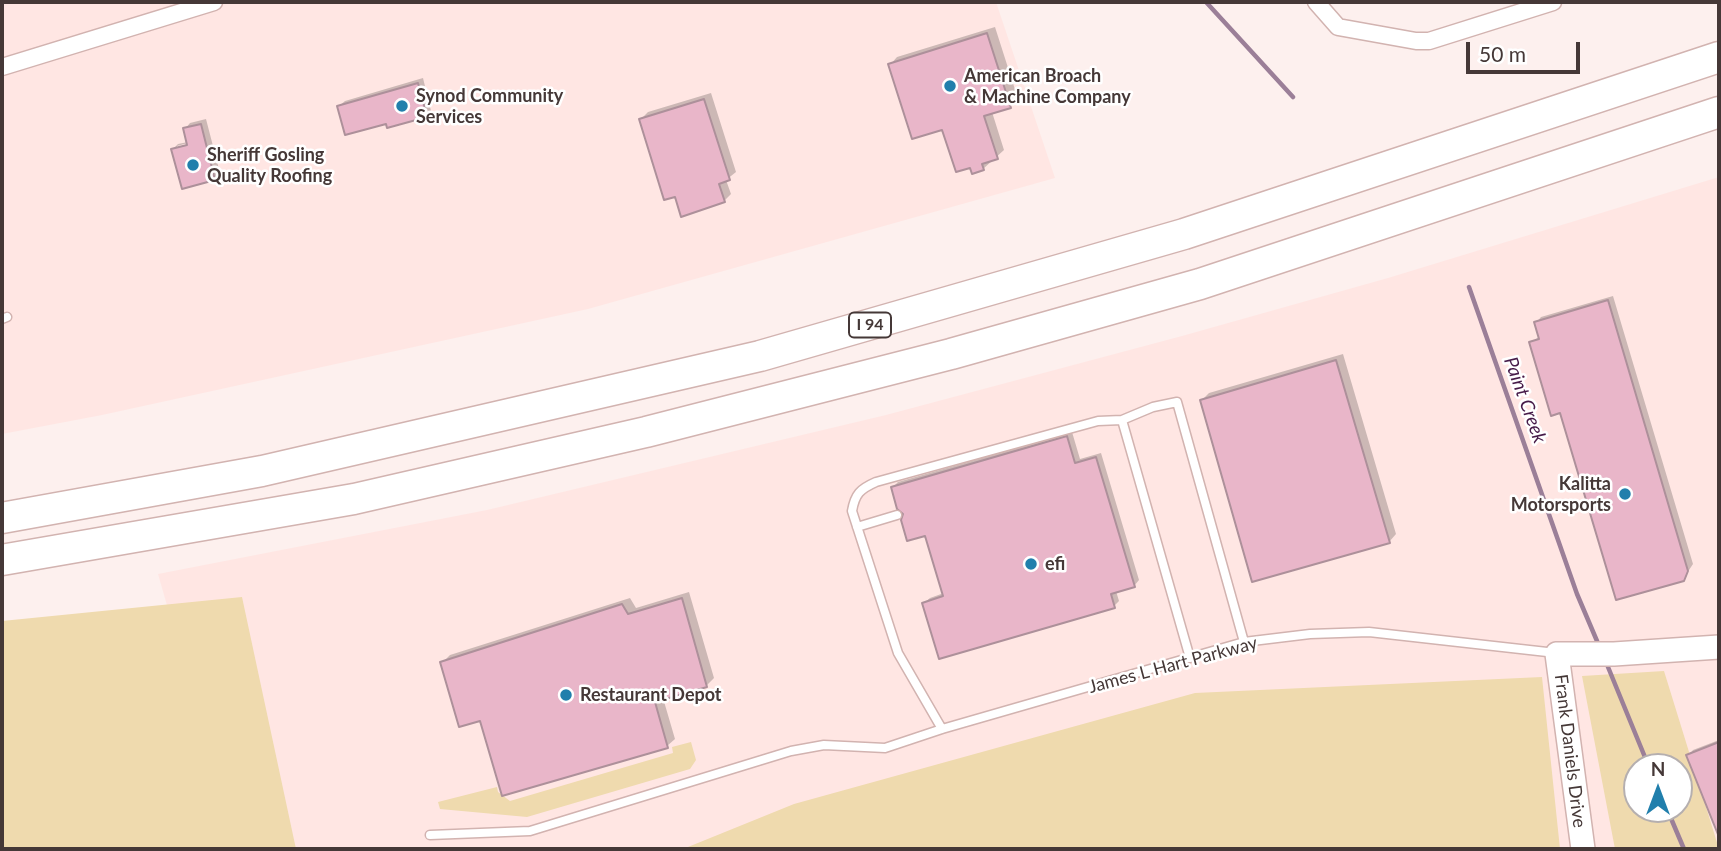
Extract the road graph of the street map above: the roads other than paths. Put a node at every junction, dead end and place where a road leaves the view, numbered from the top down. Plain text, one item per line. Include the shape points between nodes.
1 (215, 2) edge
2 (1316, 2) edge
3 (1543, 3) edge
4 (1719, 57) edge
5 (2, 67) edge
6 (1719, 112) edge
7 (1122, 420) junction
8 (897, 515) dead end
9 (2, 518) edge
10 (857, 527) junction
11 (2, 560) edge
12 (1244, 642) junction
13 (1719, 647) edge
14 (1557, 654) junction
15 (1190, 658) junction
16 (942, 729) junction
17 (430, 835) dead end
18 (1583, 849) edge

1 - 5 street
2 - 3 street via 1338,27 1416,41 1429,41
4 - 9 highway, I 94 via 1184,234 760,356 262,471
6 - 11 highway via 1199,284 951,354 646,432 354,499
7 - 10 lane via 1098,421 861,488 852,511
7 - 12 lane via 1177,402
7 - 15 lane
8 - 10 lane
10 - 16 lane via 898,653
12 - 14 lane, James L Hart Parkway via 1369,632
12 - 15 lane, James L Hart Parkway
13 - 14 street, James L Hart Parkway
14 - 18 street, Frank Daniels Drive
15 - 16 lane, James L Hart Parkway
16 - 17 lane, James L Hart Parkway via 886,748 824,745 791,751 530,831

